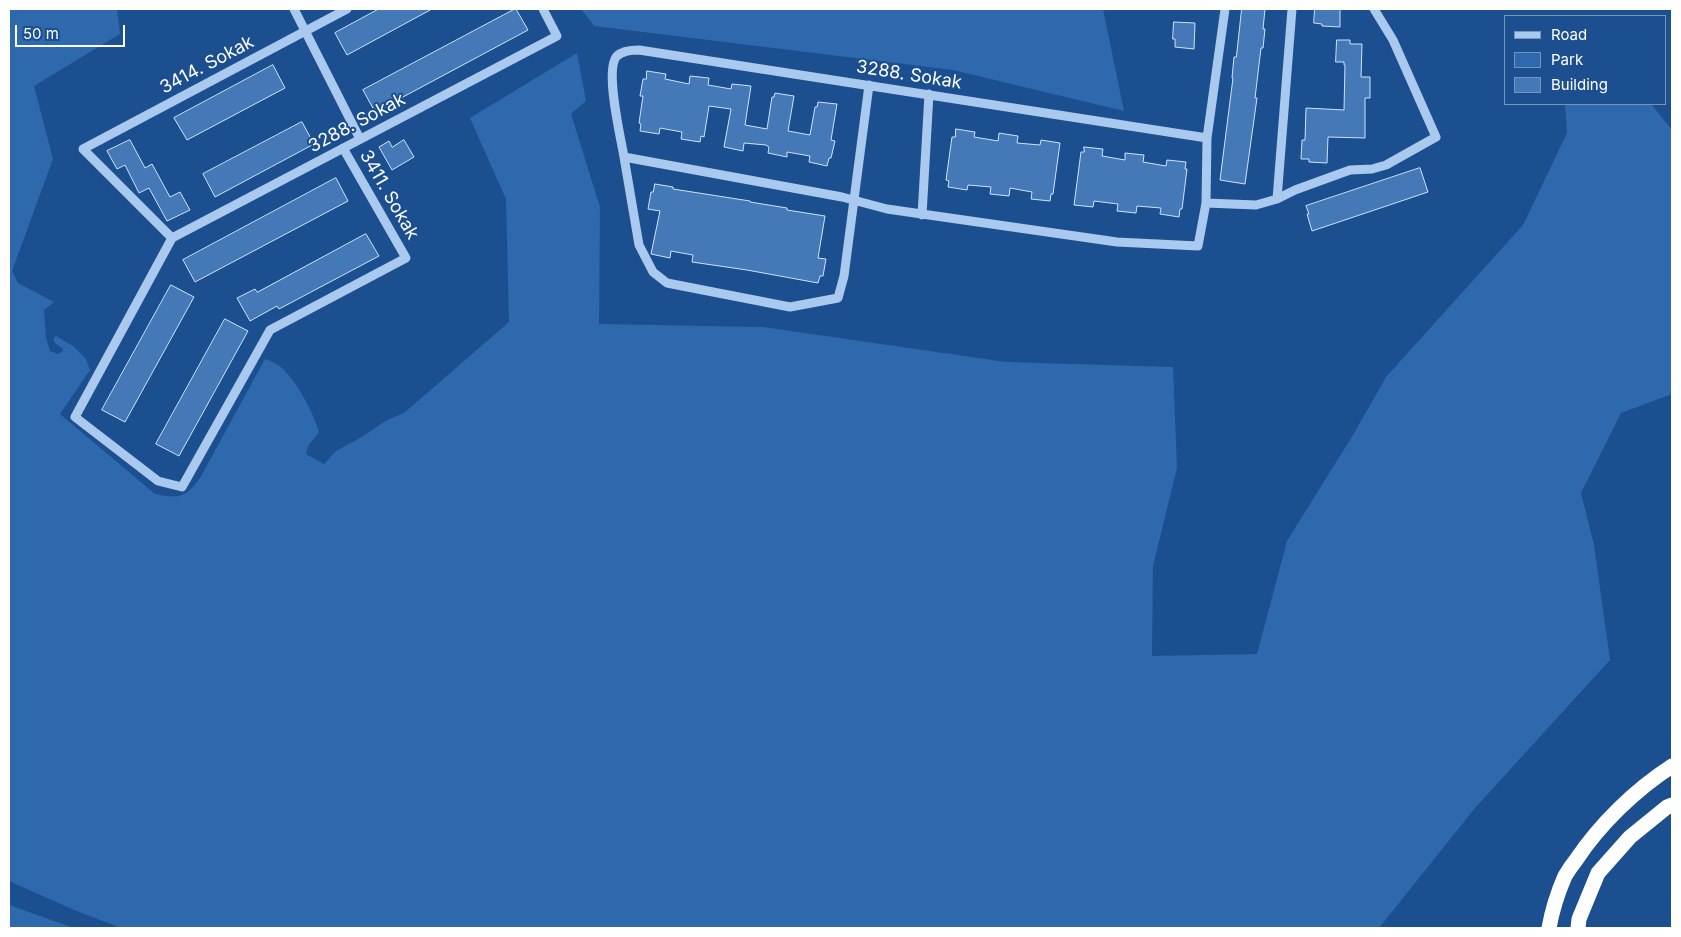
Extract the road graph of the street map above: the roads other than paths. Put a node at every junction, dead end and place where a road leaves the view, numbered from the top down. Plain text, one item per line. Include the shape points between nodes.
1 (294, 9) edge
2 (347, 9) edge
3 (543, 9) edge
4 (1225, 9) edge
5 (1292, 9) edge
6 (1374, 9) edge
7 (305, 31) junction
8 (869, 85) junction
9 (929, 94) junction
10 (1207, 138) junction
11 (360, 139) junction
12 (343, 148) junction
13 (624, 157) junction
14 (1277, 199) junction
15 (853, 200) junction
16 (1206, 203) junction
17 (922, 215) junction
18 (172, 238) junction
19 (1672, 766) edge
20 (1672, 805) edge
21 (1549, 928) edge
22 (1578, 928) edge

1 - 7 street, 3411. Sokak
2 - 7 street, 3414. Sokak
3 - 11 street, 3288. Sokak via 557,36
4 - 10 street
5 - 14 street
6 - 14 street via 1393,40 1436,137 1386,166 1350,170
7 - 11 street, 3411. Sokak
7 - 18 street, 3414. Sokak via 84,149
8 - 9 street, 3288. Sokak
8 - 13 street, 3288. Sokak via 632,50 618,56 612,65
8 - 15 street
9 - 10 street, 3288. Sokak
9 - 17 street
10 - 16 street
11 - 12 street, 3288. Sokak
12 - 18 street, 3288. Sokak
12 - 18 street, 3411. Sokak via 406,258 270,330 182,487 158,481 75,417
13 - 15 street
13 - 15 street via 639,245 653,272 668,283 781,305 838,298 844,276
14 - 16 street via 1256,205
15 - 17 street via 887,210
16 - 17 street via 1198,246 1117,242
19 - 21 highway via 1625,804 1590,839 1566,875
20 - 22 highway via 1630,837 1598,873

